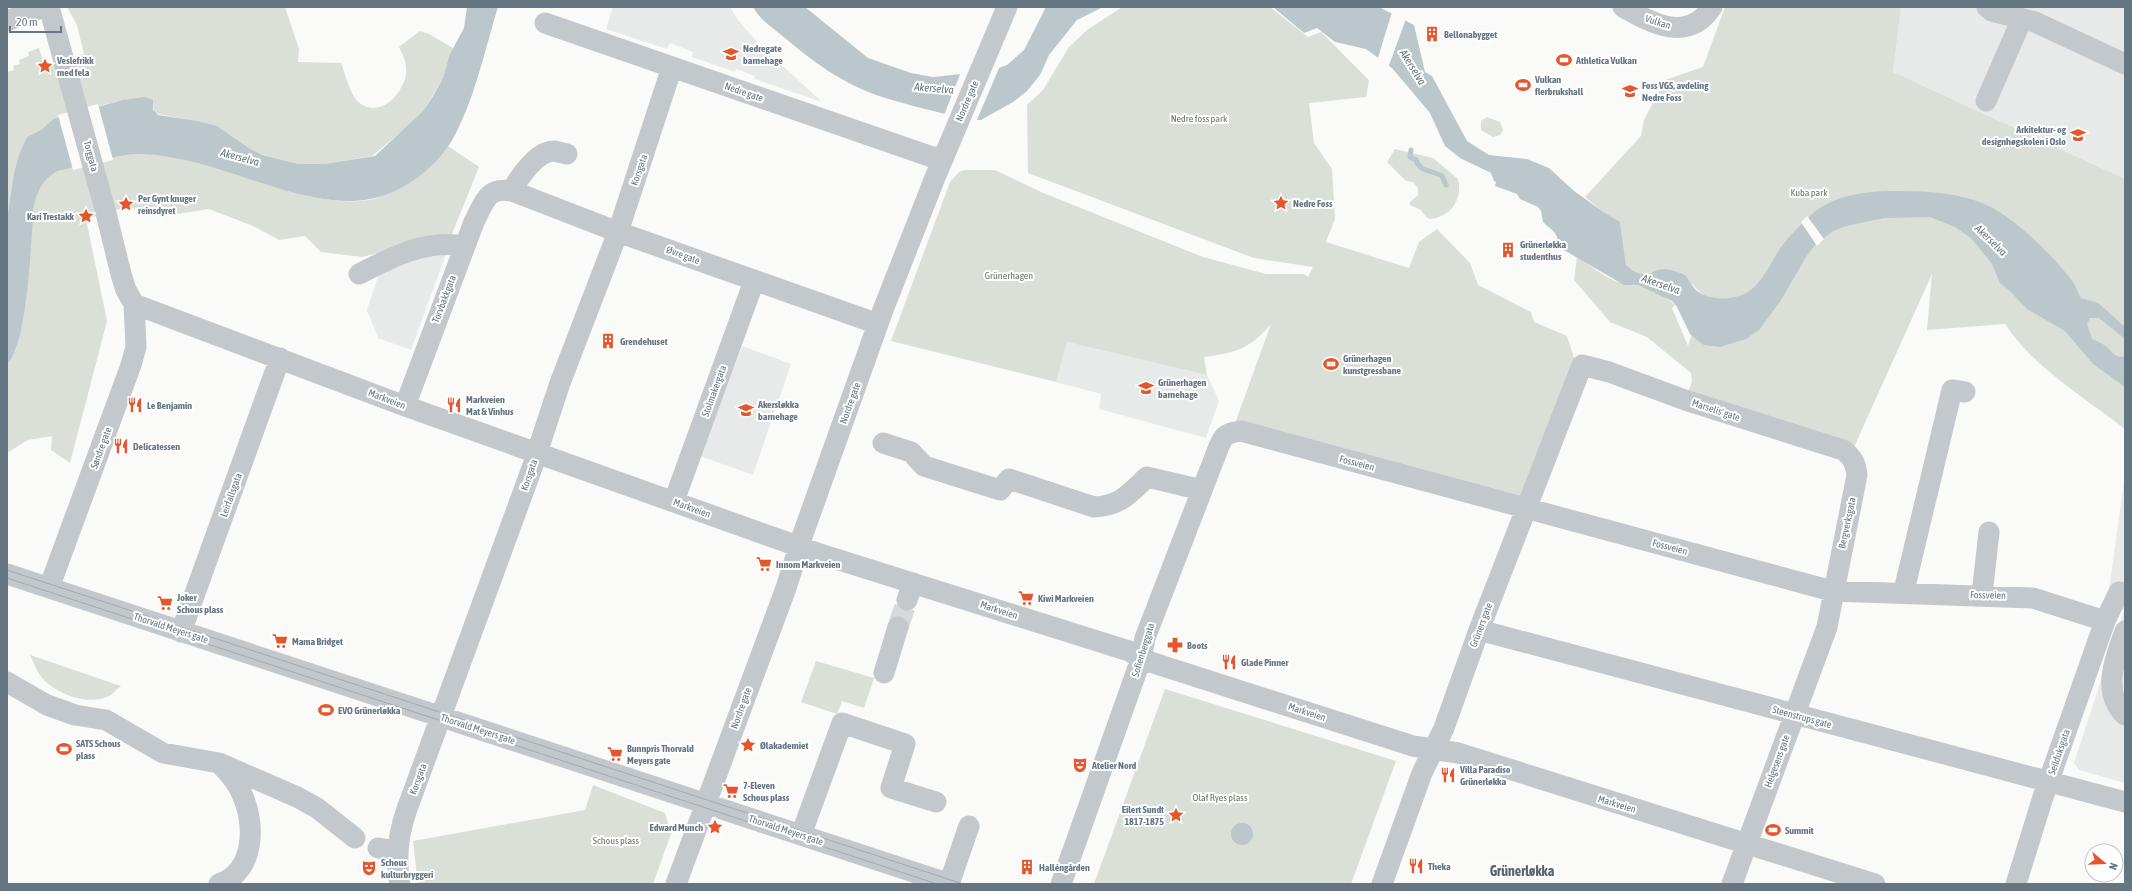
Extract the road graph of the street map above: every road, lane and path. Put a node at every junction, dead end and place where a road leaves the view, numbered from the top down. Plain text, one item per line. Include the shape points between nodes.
1 (43, 7) edge
2 (49, 7) edge
3 (1007, 7) edge
4 (1623, 7) edge
5 (1712, 7) edge
6 (1987, 7) edge
7 (1660, 15) edge
8 (2022, 19) junction
9 (7, 21) edge
10 (546, 23) dead end
11 (2125, 64) edge
12 (672, 67) junction
13 (1986, 101) dead end
14 (567, 154) dead end
15 (944, 157) junction
16 (512, 191) junction
17 (489, 194) joint
18 (618, 232) junction
19 (464, 246) junction
20 (359, 274) dead end
21 (754, 281) junction
22 (134, 304) junction
23 (878, 324) junction
24 (280, 358) junction
25 (1582, 365) joint
26 (1965, 392) dead end
27 (405, 406) junction
28 (1241, 431) joint
29 (883, 443) dead end
30 (537, 452) junction
31 (1850, 456) joint
32 (1202, 490) junction
33 (674, 502) junction
34 (1526, 508) junction
35 (1989, 532) dead end
36 (799, 546) junction
37 (7, 574) edge
38 (1906, 582) dead end
39 (49, 588) junction
40 (1832, 591) junction
41 (2125, 593) edge
42 (1982, 595) junction
43 (2105, 621) junction
44 (898, 627) tunnel mouth
45 (1479, 630) junction
46 (2125, 631) edge
47 (181, 632) junction
48 (1141, 659) junction
49 (884, 673) dead end
50 (7, 682) edge
51 (1794, 715) junction
52 (2125, 715) edge
53 (441, 717) junction
54 (1434, 750) junction
55 (219, 763) junction
56 (2048, 783) junction
57 (936, 802) dead end
58 (2125, 802) edge
59 (706, 804) junction
60 (969, 826) dead end
61 (801, 835) junction
62 (355, 838) dead end
63 (1746, 844) junction
64 (219, 884) edge
65 (400, 884) edge
66 (676, 884) edge
67 (949, 884) edge
68 (1061, 884) edge
69 (1382, 884) edge
70 (1732, 884) edge
71 (1875, 884) edge
72 (2016, 884) edge

1 - 9 street
2 - 22 street, Torggata via 121,274
3 - 15 street, Nordre gate
4 - 7 street, Vulkan
5 - 7 street, Vulkan via 1698,23 1685,28 1671,27
6 - 8 street via 1992,11
8 - 11 street via 2034,22
8 - 13 street
10 - 12 street, Nedre gate
12 - 15 street, Nedre gate via 932,157
12 - 18 street, Korsgata via 654,147
14 - 16 street via 554,151 544,154 533,162 516,182
15 - 23 street, Nordre gate
16 - 17 street, Øvre gate via 496,190
16 - 18 street, Øvre gate
17 - 19 street, Torvbakkgata
18 - 21 street, Øvre gate
18 - 30 street, Korsgata via 560,383
19 - 20 street via 443,244 419,247
19 - 27 street, Torvbakkgata
21 - 23 street, Øvre gate
21 - 33 street, Stolmakergata
22 - 24 street, Markveien
22 - 39 street, Søndre gate via 135,350
23 - 36 street, Nordre gate
24 - 27 street, Markveien
24 - 47 street, Leirfallsgata
25 - 31 street, Marselis' gate via 1843,450
25 - 34 street, Grüners gate
26 - 38 street via 1952,390
27 - 30 street, Markveien
28 - 32 street, Sofienberggata via 1230,432 1222,438
28 - 34 street, Fossveien
29 - 32 street via 911,452 924,466 1000,490 1009,480 1094,507 1108,507 1120,502 1147,477
30 - 33 street, Markveien
30 - 53 street, Korsgata
31 - 40 street, Bergverksgata via 1856,465 1857,475
32 - 48 street, Sofienberggata via 1145,638
33 - 36 street, Markveien
34 - 40 street, Fossveien
34 - 45 street, Grüners gate
35 - 42 street
36 - 48 street, Markveien via 910,591 1128,651
36 - 59 street, Nordre gate via 786,588
37 - 39 street, Thorvald Meyers gate
39 - 47 street, Thorvald Meyers gate
40 - 42 street, Fossveien
40 - 51 street, Helgesens gate via 1827,627
41 - 43 street, Seilduksgata via 2120,592
42 - 43 street, Fossveien via 2033,598
43 - 56 street, Seilduksgata
44 - 49 street
45 - 51 street, Steenstrups gate
45 - 54 street, Grüners gate
46 - 52 street via 2113,664 2111,687 2118,708
47 - 53 street, Thorvald Meyers gate
48 - 54 street, Markveien via 1413,746
48 - 68 street, Sofienberggata
50 - 55 street via 47,705 75,715 106,720 163,753
51 - 56 street, Steenstrups gate
51 - 63 street, Helgesens gate
53 - 59 street, Thorvald Meyers gate
53 - 65 street, Korsgata via 398,837 387,849
54 - 63 street, Markveien via 1458,753
54 - 69 street, Grüners gate via 1422,773
55 - 62 street via 298,797 317,808
55 - 64 street via 242,792 250,817 247,856 239,870
56 - 58 street, Steenstrups gate
56 - 72 street, Seilduksgata
57 - 61 street via 891,788 905,744 842,723
59 - 61 street, Thorvald Meyers gate
59 - 66 street
60 - 67 street
61 - 67 street, Thorvald Meyers gate
63 - 70 street, Helgesens gate
63 - 71 street, Markveien

